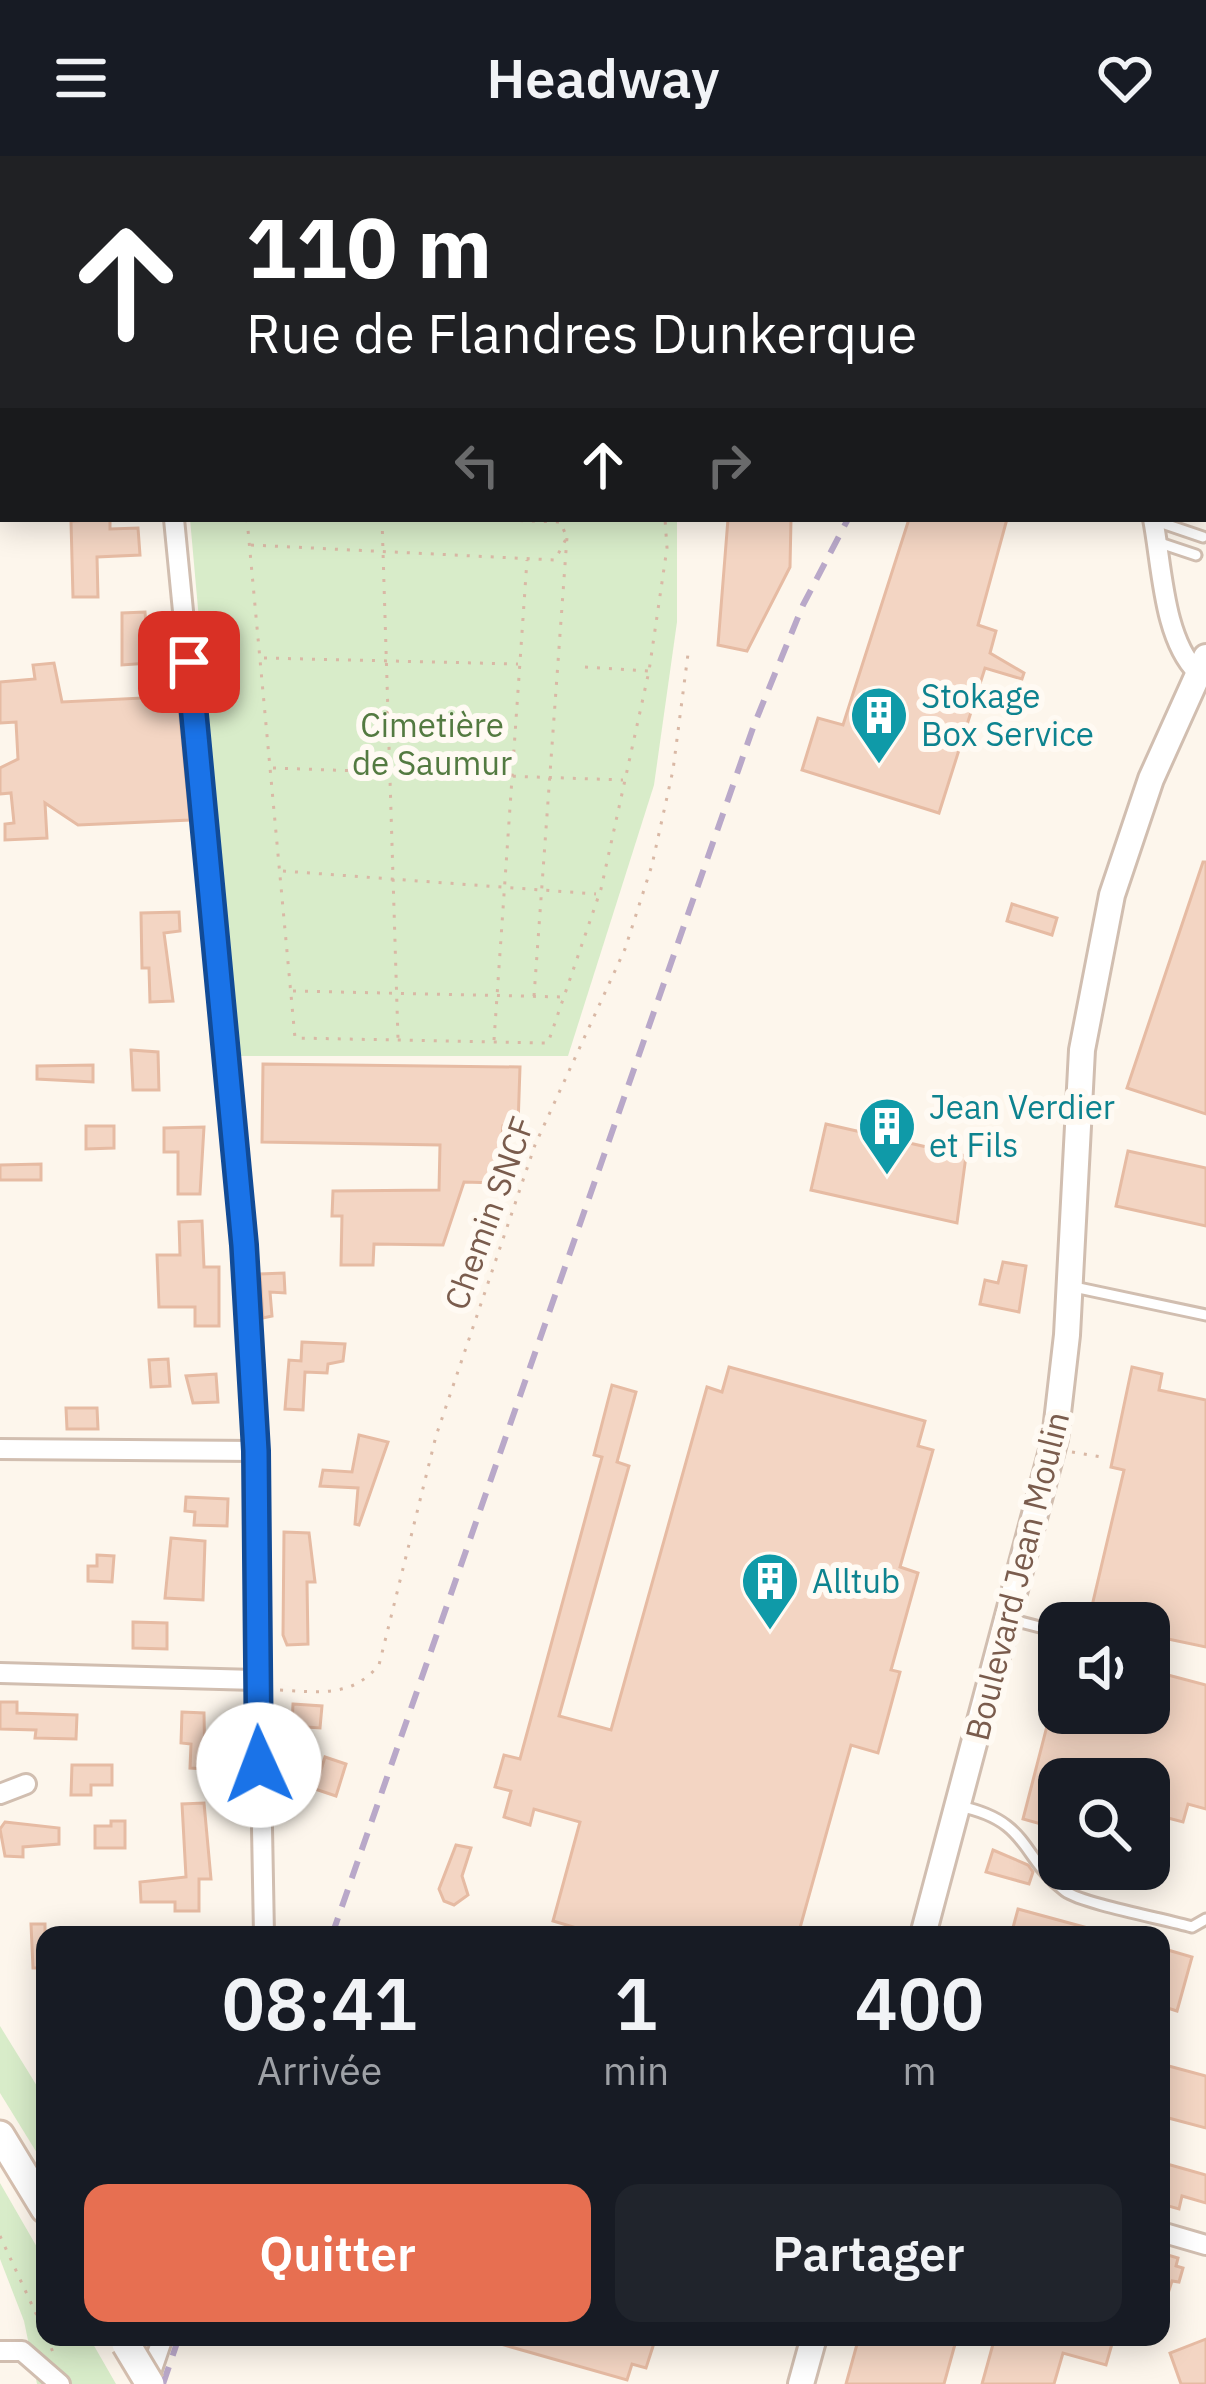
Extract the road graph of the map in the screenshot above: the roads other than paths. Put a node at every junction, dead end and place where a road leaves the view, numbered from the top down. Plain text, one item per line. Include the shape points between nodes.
1 (174, 522) edge
2 (1154, 522) edge
3 (1161, 522) edge
4 (1203, 537) dead end
5 (1157, 542) junction
6 (1196, 555) dead end
7 (1201, 664) edge
8 (1069, 1286) junction
9 (1206, 1315) edge
10 (0, 1449) edge
11 (256, 1451) junction
12 (1009, 1619) junction
13 (1038, 1627) edge
14 (0, 1672) edge
15 (256, 1680) junction
16 (26, 1784) dead end
17 (0, 1794) edge
18 (958, 1806) junction
19 (1206, 1919) edge
20 (264, 1926) edge
21 (925, 1926) edge
22 (0, 2134) edge
23 (36, 2194) edge
24 (1170, 2235) edge
25 (1206, 2245) edge
26 (127, 2346) edge
27 (160, 2346) edge
28 (812, 2346) edge
29 (0, 2351) edge
30 (60, 2384) edge
31 (149, 2384) edge
32 (801, 2384) edge

1 - 11 street via 241,1202
2 - 5 street
3 - 4 lane
5 - 6 lane
5 - 7 street via 1184,659
7 - 8 street, Boulevard Jean Moulin via 1144,798 1096,968 1082,1051
8 - 9 lane
8 - 12 street, Boulevard Jean Moulin via 1053,1447
10 - 11 street
11 - 15 street
12 - 13 lane
12 - 18 street, Boulevard Jean Moulin
14 - 15 street
15 - 20 street
16 - 17 street
18 - 19 lane via 992,1814 1066,1892 1192,1927
18 - 21 street, Boulevard Jean Moulin
22 - 23 main road
24 - 25 street
26 - 31 main road, bridge
27 - 31 street
28 - 32 street
29 - 30 street via 22,2351

